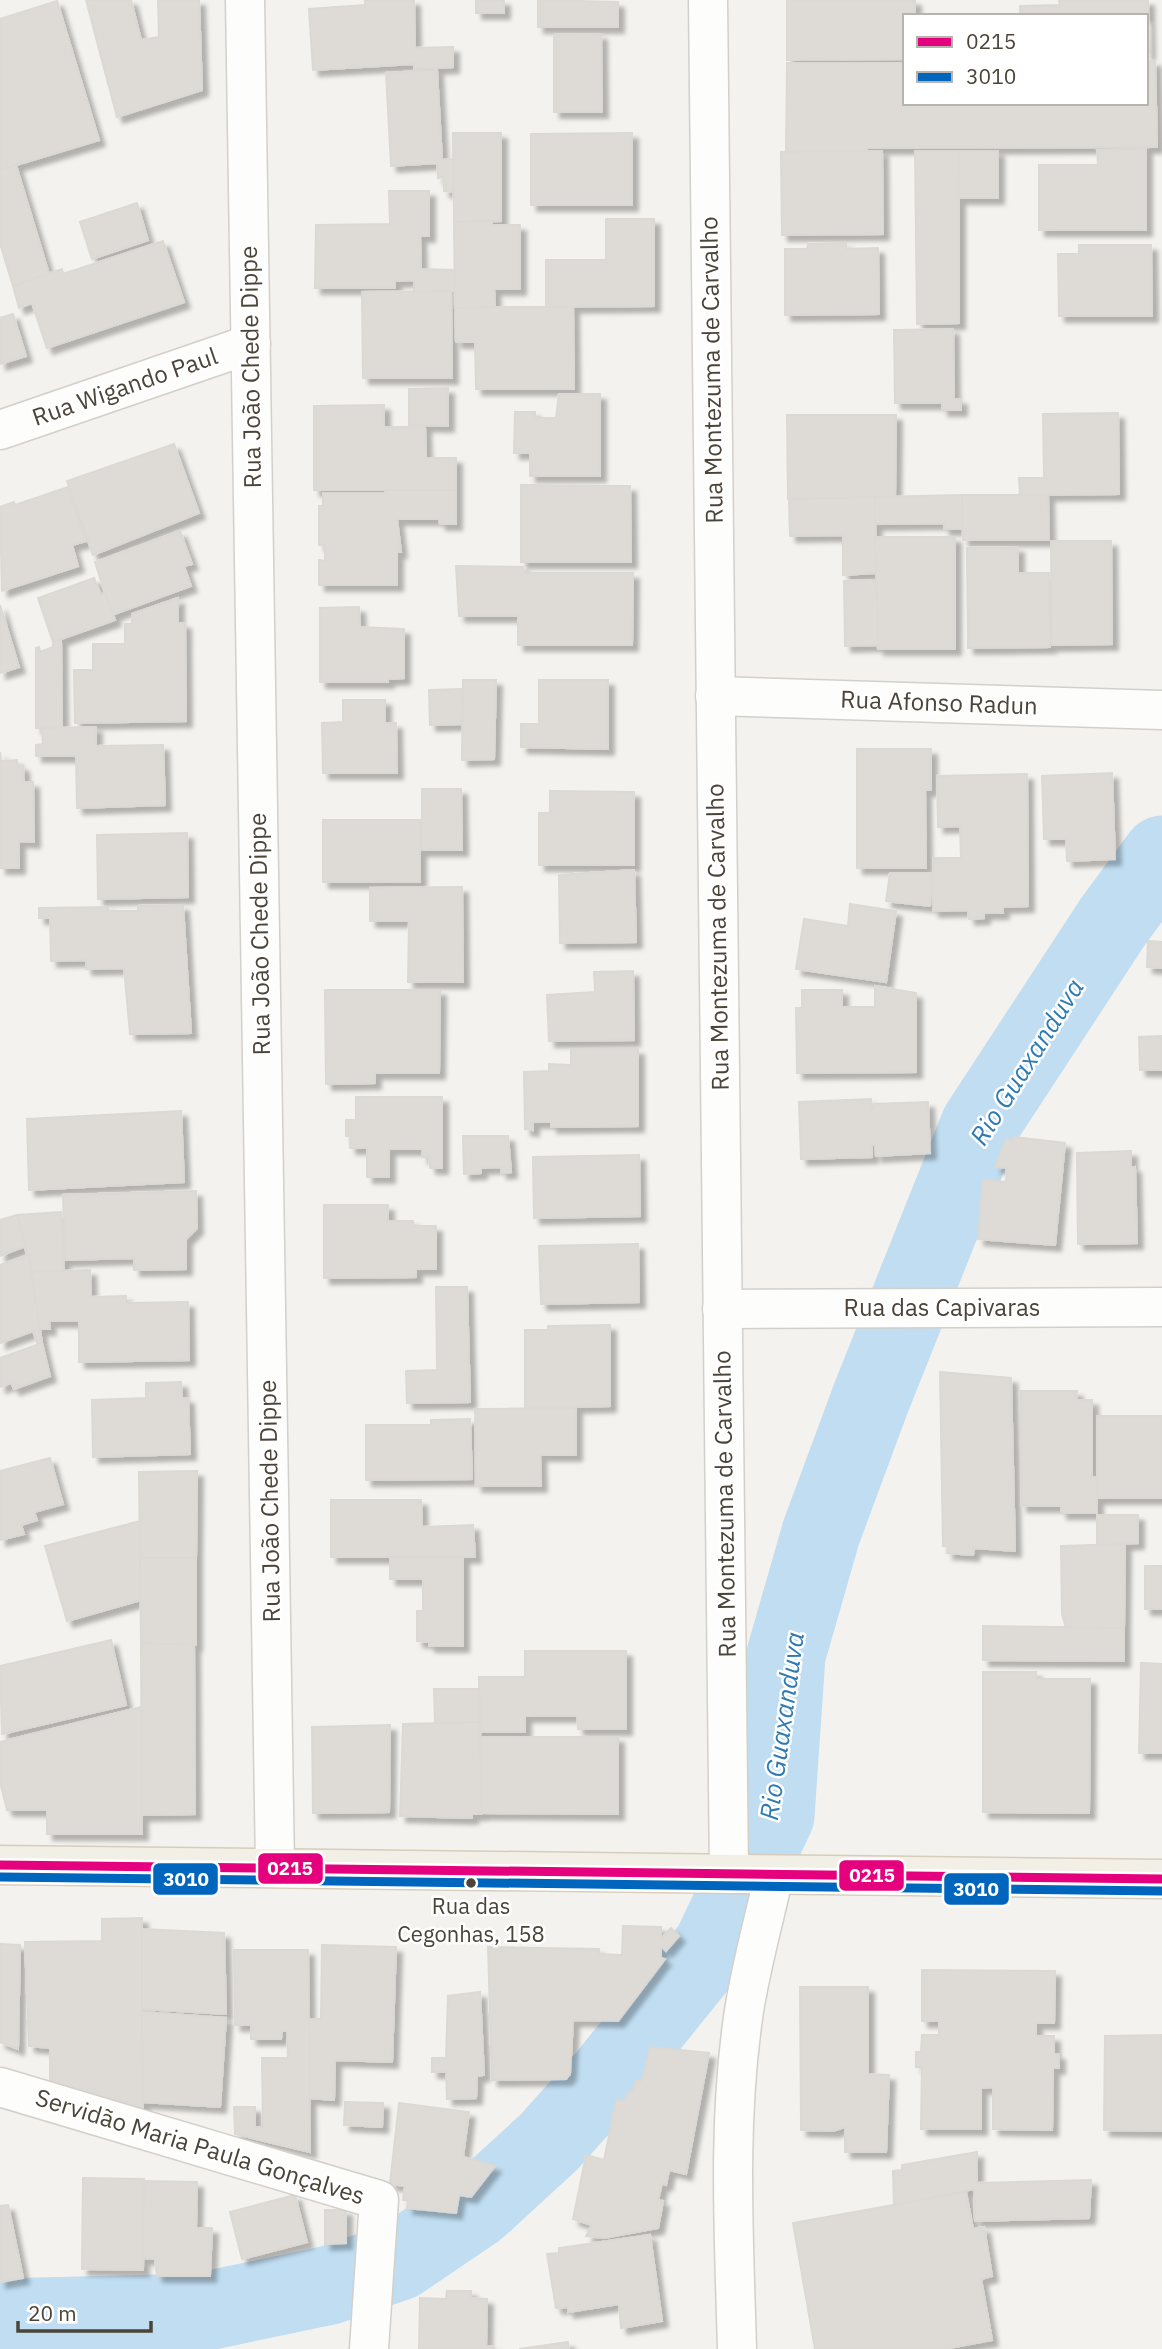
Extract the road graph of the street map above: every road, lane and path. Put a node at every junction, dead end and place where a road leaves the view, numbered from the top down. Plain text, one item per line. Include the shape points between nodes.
1 (245, 0) edge
2 (708, 0) edge
3 (251, 344) junction
4 (0, 430) edge
5 (715, 696) junction
6 (1162, 710) edge
7 (1162, 1307) edge
8 (722, 1309) junction
9 (0, 1865) edge
10 (275, 1868) junction
11 (751, 1874) junction
12 (1162, 1879) edge
13 (0, 2087) edge
14 (369, 2349) edge
15 (737, 2349) edge

1 - 3 street, Rua João Chede Dippe
2 - 5 street, Rua Montezuma de Carvalho
3 - 4 street, Rua Wigando Paul
3 - 10 street, Rua João Chede Dippe
5 - 6 street, Rua Afonso Radun
5 - 8 street, Rua Montezuma de Carvalho
7 - 8 street, Rua das Capivaras
8 - 11 street, Rua Montezuma de Carvalho
9 - 10 main road
10 - 11 main road
11 - 12 main road
11 - 15 street, Rua Montezuma de Carvalho via 733,2161
13 - 14 street, Servidão Maria Paula Gonçalves via 379,2200

